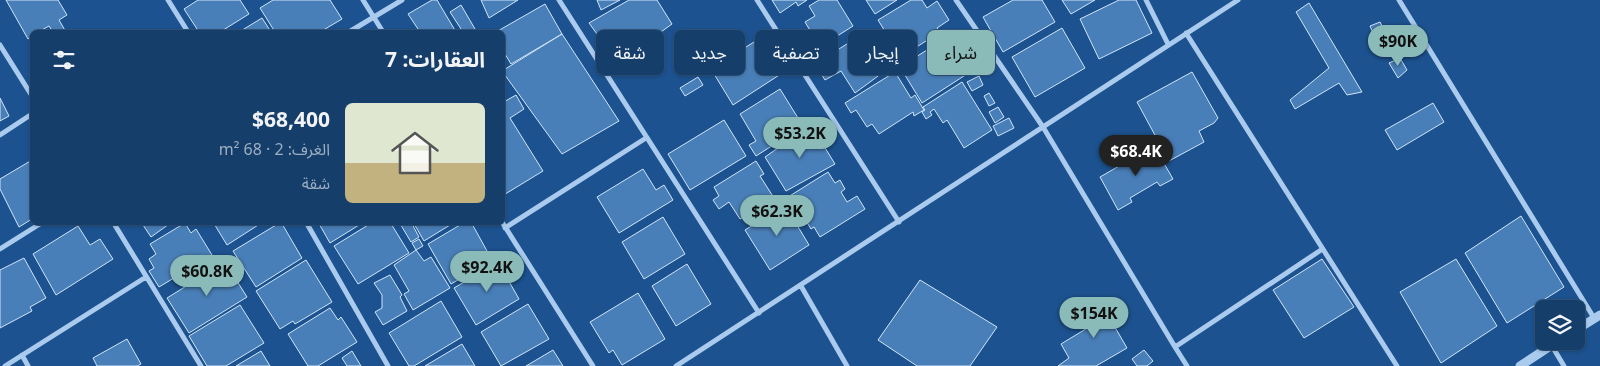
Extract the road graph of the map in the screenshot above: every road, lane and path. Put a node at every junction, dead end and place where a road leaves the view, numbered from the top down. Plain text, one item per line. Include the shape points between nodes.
1 (168, 0) edge
2 (363, 0) edge
3 (402, 0) edge
4 (559, 0) edge
5 (757, 0) edge
6 (956, 0) edge
7 (1146, 0) edge
8 (1238, 0) edge
9 (1399, 0) edge
10 (373, 17) junction
11 (187, 30) edge
12 (352, 30) edge
13 (382, 30) edge
14 (1186, 33) junction
15 (1168, 44) junction
16 (0, 45) edge
17 (30, 93) edge
18 (30, 115) edge
19 (1043, 127) junction
20 (0, 135) edge
21 (646, 138) junction
22 (899, 222) junction
23 (505, 224) edge
24 (38, 225) edge
25 (115, 225) edge
26 (308, 225) edge
27 (504, 225) edge
28 (0, 249) edge
29 (1322, 250) junction
30 (146, 277) junction
31 (801, 286) junction
32 (759, 313) junction
33 (1597, 316) edge
34 (1585, 324) edge
35 (1175, 347) junction
36 (1544, 350) edge
37 (1558, 350) edge
38 (22, 355) junction
39 (5, 366) edge
40 (28, 366) edge
41 (201, 366) edge
42 (388, 366) edge
43 (593, 366) edge
44 (676, 366) edge
45 (847, 366) edge
46 (1187, 366) edge
47 (1397, 366) edge
48 (1520, 366) edge
49 (1564, 366) edge

1 - 11 street
2 - 10 street
3 - 10 street
4 - 21 street
5 - 22 street
6 - 19 street
7 - 15 street
8 - 14 street
9 - 33 street
10 - 12 street
10 - 13 street
14 - 15 street
14 - 29 street
15 - 19 street
16 - 17 street
18 - 20 street
19 - 22 street
19 - 35 street
21 - 23 street
21 - 32 street
22 - 31 street
24 - 28 street
25 - 30 street
26 - 42 street
27 - 43 street
29 - 35 street
29 - 47 street
30 - 38 street
30 - 41 street
31 - 32 street
31 - 45 street
32 - 44 street
33 - 34 street
35 - 46 street
36 - 48 street
37 - 49 street
38 - 39 street
38 - 40 street

